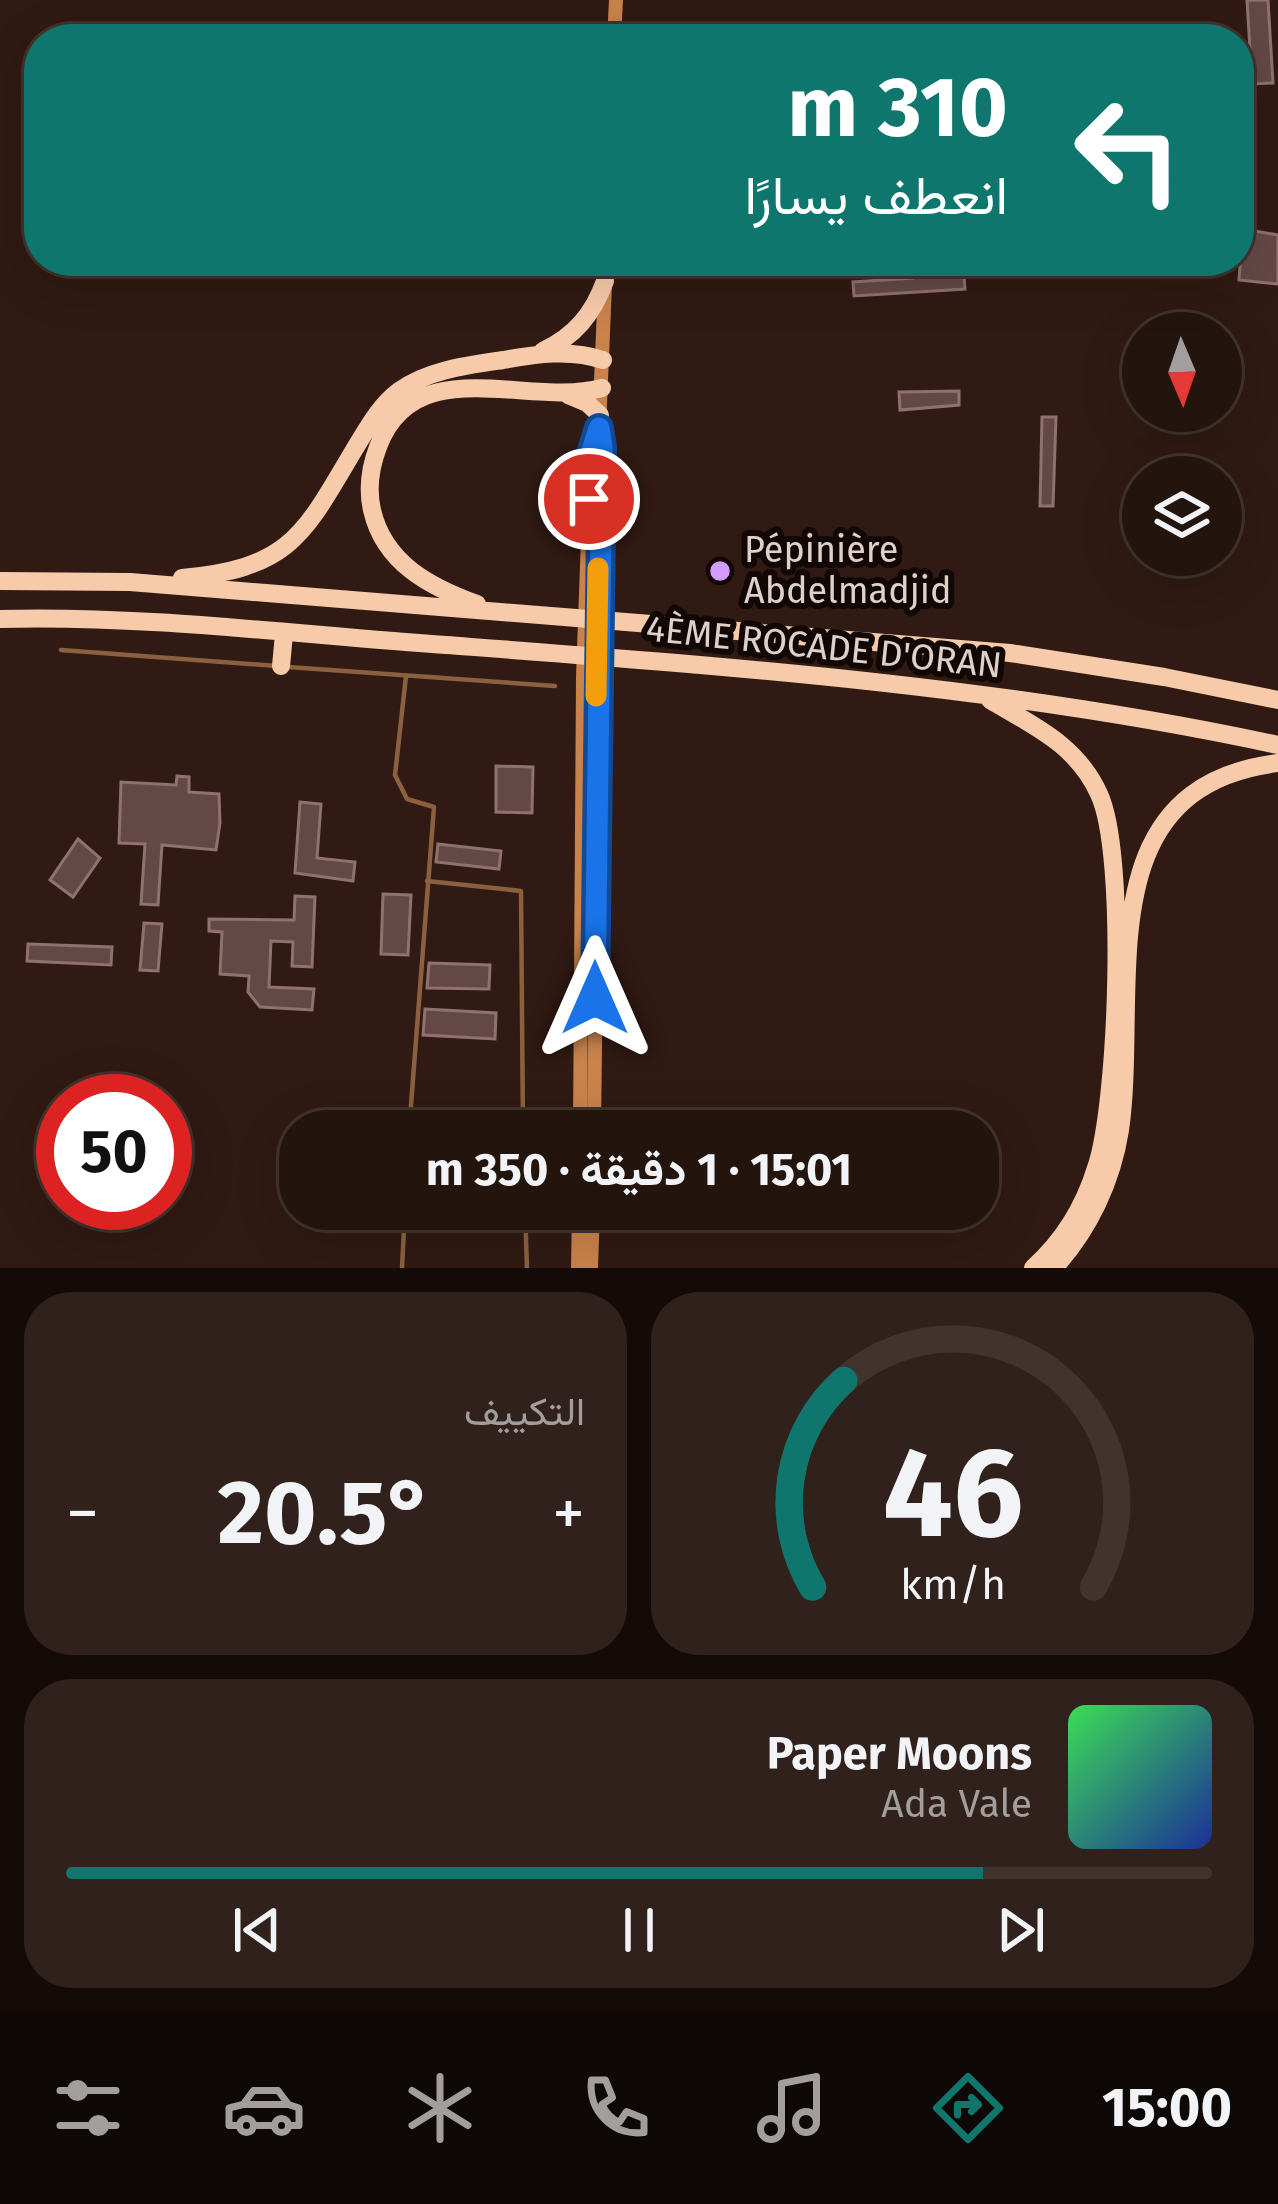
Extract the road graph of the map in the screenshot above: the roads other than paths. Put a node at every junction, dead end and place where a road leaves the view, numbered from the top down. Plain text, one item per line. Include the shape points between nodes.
1 (603, 276) edge
2 (605, 276) edge
3 (528, 356) junction
4 (603, 359) junction
5 (602, 388) junction
6 (564, 393) junction
7 (599, 422) junction
8 (0, 581) edge
9 (130, 582) junction
10 (498, 612) junction
11 (0, 619) edge
12 (284, 634) junction
13 (61, 650) dead end
14 (281, 666) junction
15 (406, 676) junction
16 (555, 686) dead end
17 (981, 694) junction
18 (1278, 700) edge
19 (1278, 745) edge
20 (1278, 763) edge
21 (427, 881) junction
22 (411, 1110) edge
23 (523, 1110) edge
24 (580, 1110) edge
25 (594, 1110) edge
26 (404, 1230) edge
27 (526, 1230) edge
28 (579, 1230) edge
29 (592, 1230) edge
30 (402, 1268) edge
31 (527, 1268) edge
32 (578, 1268) edge
33 (591, 1268) edge
34 (1033, 1268) edge
35 (1054, 1268) edge

1 - 3 highway via 577,329
2 - 4 main road
3 - 4 highway
3 - 9 highway via 433,374 397,392 308,525 276,555 221,573
4 - 5 main road
5 - 6 highway
5 - 7 main road
6 - 7 highway via 587,403
6 - 10 highway via 470,387 429,394 390,422 370,467 373,517 406,569
7 - 24 main road via 583,677
7 - 25 main road
8 - 9 highway, 4ÈME ROCADE D'ORAN
9 - 10 highway, 4ÈME ROCADE D'ORAN
10 - 18 highway, 4ÈME ROCADE D'ORAN via 1010,653
11 - 12 highway, 4ÈME ROCADE D'ORAN
12 - 14 highway
12 - 17 highway, 4ÈME ROCADE D'ORAN
13 - 14 lane
14 - 15 lane
15 - 16 lane
15 - 21 lane via 395,776 407,799 434,807
17 - 19 highway, 4ÈME ROCADE D'ORAN
17 - 34 highway via 1072,754 1101,796 1112,847 1103,1142 1074,1220
20 - 35 highway via 1201,786 1168,816 1144,857 1130,914 1116,1146 1082,1234
21 - 22 lane
21 - 23 lane via 521,891
26 - 30 lane
27 - 31 lane
28 - 32 main road
29 - 33 main road

